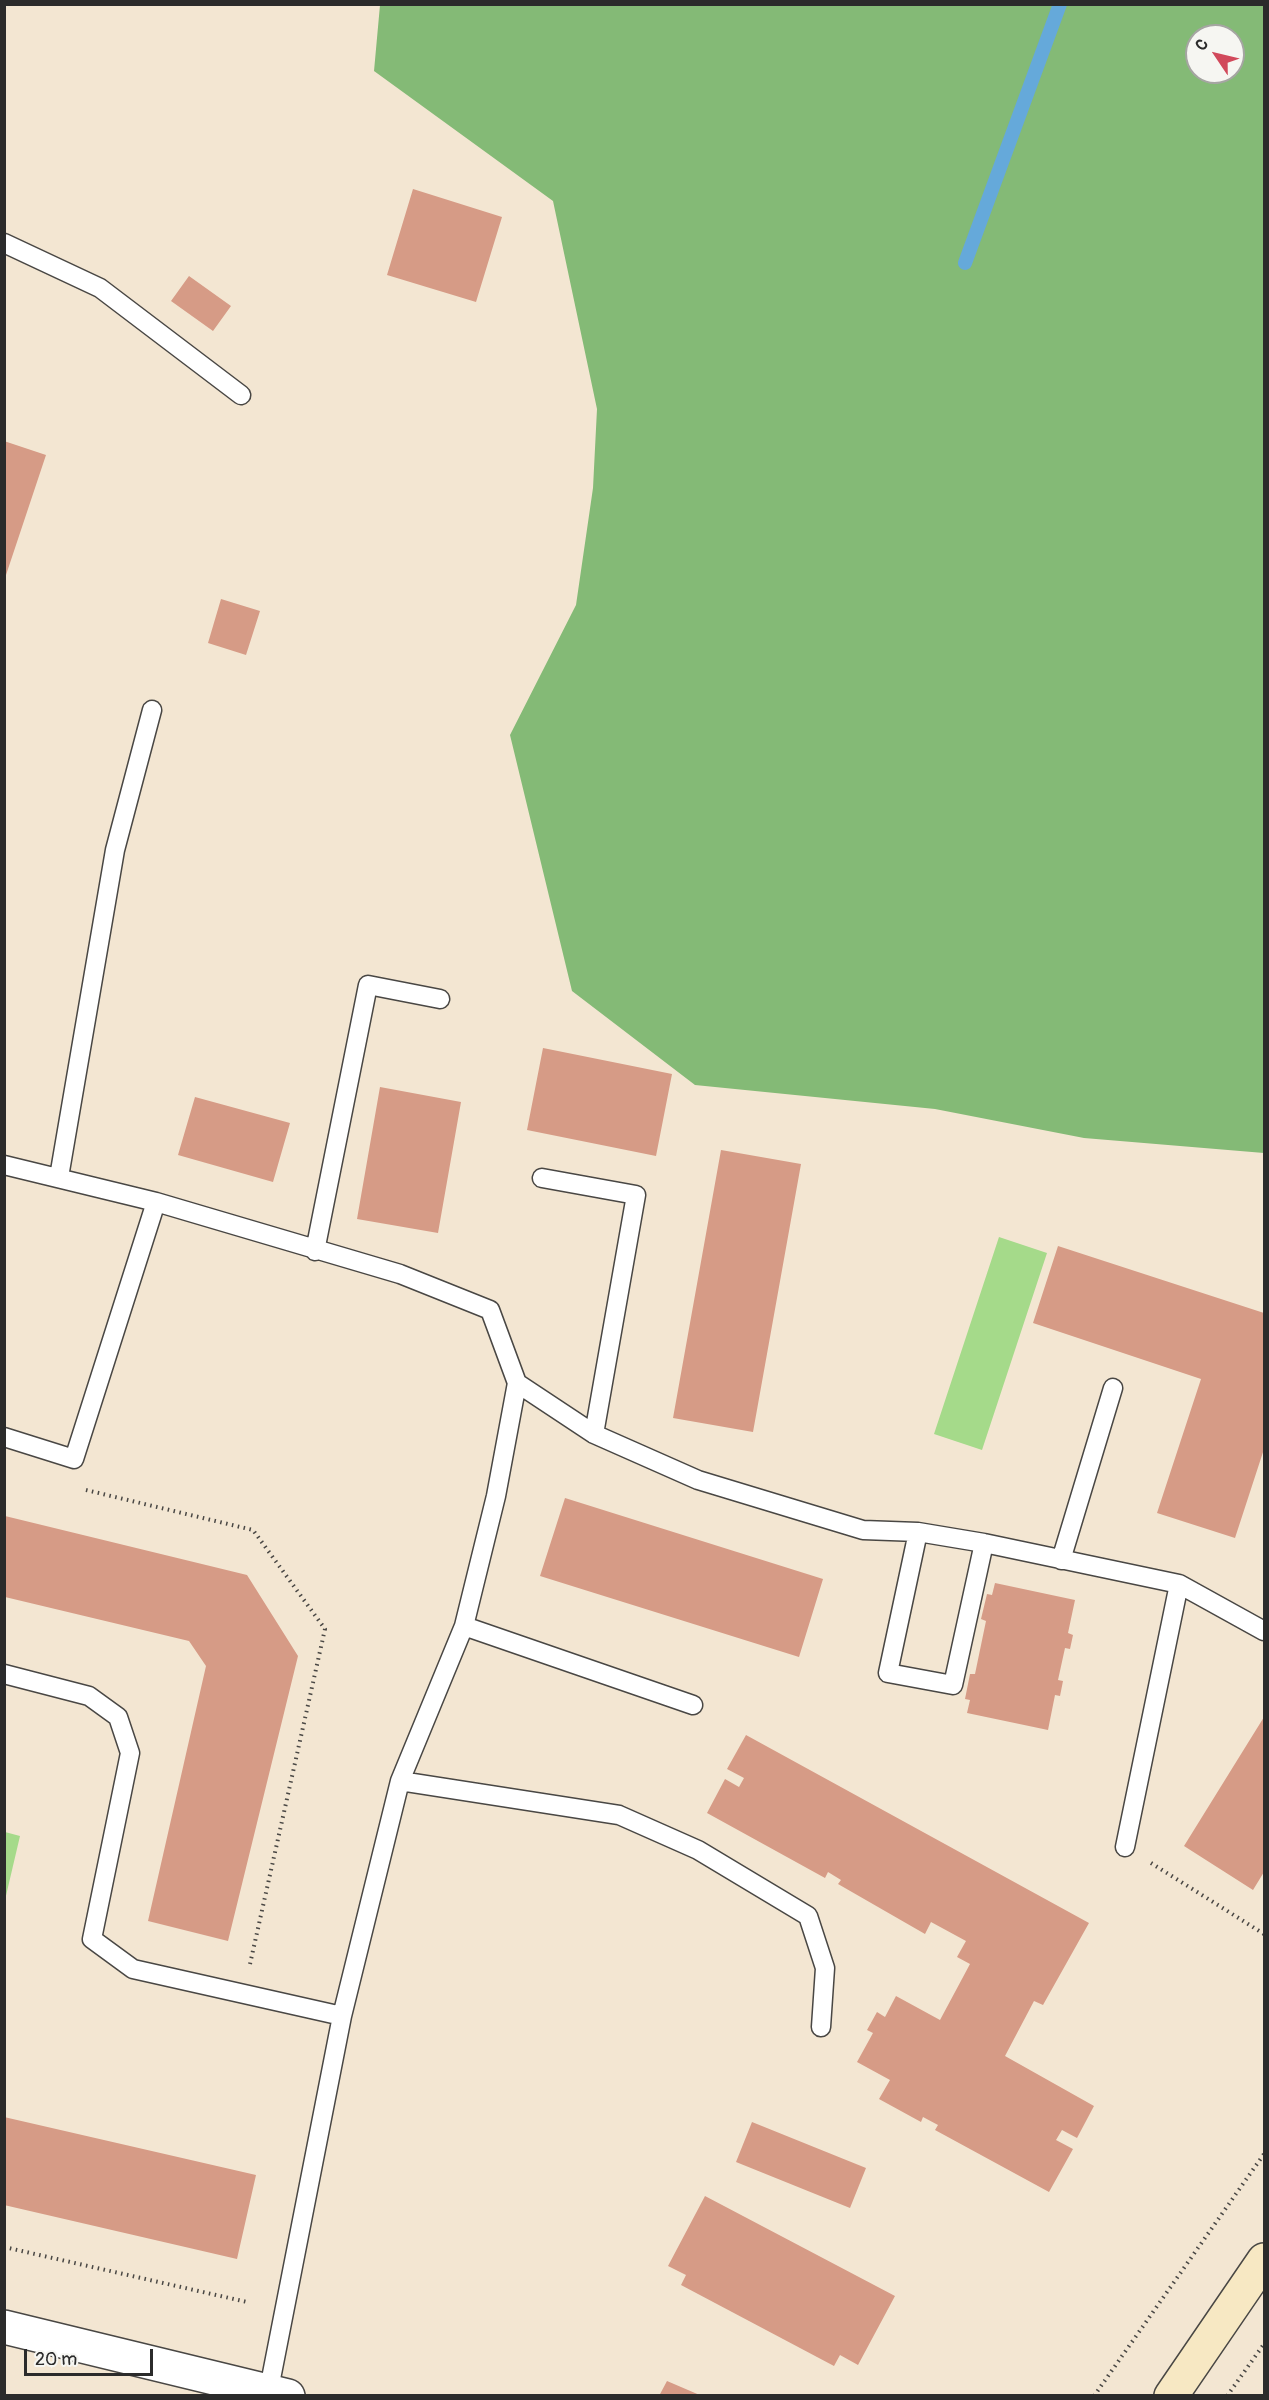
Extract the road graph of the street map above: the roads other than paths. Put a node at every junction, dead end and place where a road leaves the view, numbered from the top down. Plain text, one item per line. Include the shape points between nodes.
1 (4, 243) edge
2 (241, 395) dead end
3 (152, 710) dead end
4 (440, 999) dead end
5 (4, 1165) edge
6 (58, 1177) junction
7 (542, 1178) dead end
8 (156, 1202) junction
9 (315, 1251) junction
10 (517, 1383) junction
11 (1113, 1388) dead end
12 (594, 1434) junction
13 (4, 1437) edge
14 (918, 1532) junction
15 (984, 1542) junction
16 (1060, 1560) junction
17 (1179, 1584) junction
18 (464, 1626) junction
19 (1264, 1631) edge
20 (4, 1674) edge
21 (693, 1705) dead end
22 (400, 1781) junction
23 (1125, 1847) road end
24 (342, 2016) junction
25 (821, 2027) dead end
26 (1264, 2260) edge
27 (4, 2327) edge
28 (275, 2393) edge
29 (1171, 2396) edge

1 - 2 lane via 100,288
3 - 6 lane via 115,850
4 - 9 lane via 368,985
5 - 6 lane
6 - 8 lane
7 - 12 lane via 636,1195
8 - 9 lane
8 - 13 lane via 74,1460
9 - 10 lane via 400,1274 490,1310
10 - 12 lane
10 - 18 lane via 496,1496
11 - 16 lane
12 - 14 lane via 698,1480 863,1530
14 - 15 lane
14 - 15 lane via 888,1673 952,1685
15 - 16 lane
16 - 17 lane
17 - 19 lane
17 - 23 lane
18 - 21 lane
18 - 22 lane
20 - 24 lane via 89,1696 118,1717 130,1753 92,1939 133,1969
22 - 24 lane
22 - 25 lane via 619,1815 698,1850 808,1916 825,1968
24 - 28 lane
26 - 29 main road
27 - 28 street

